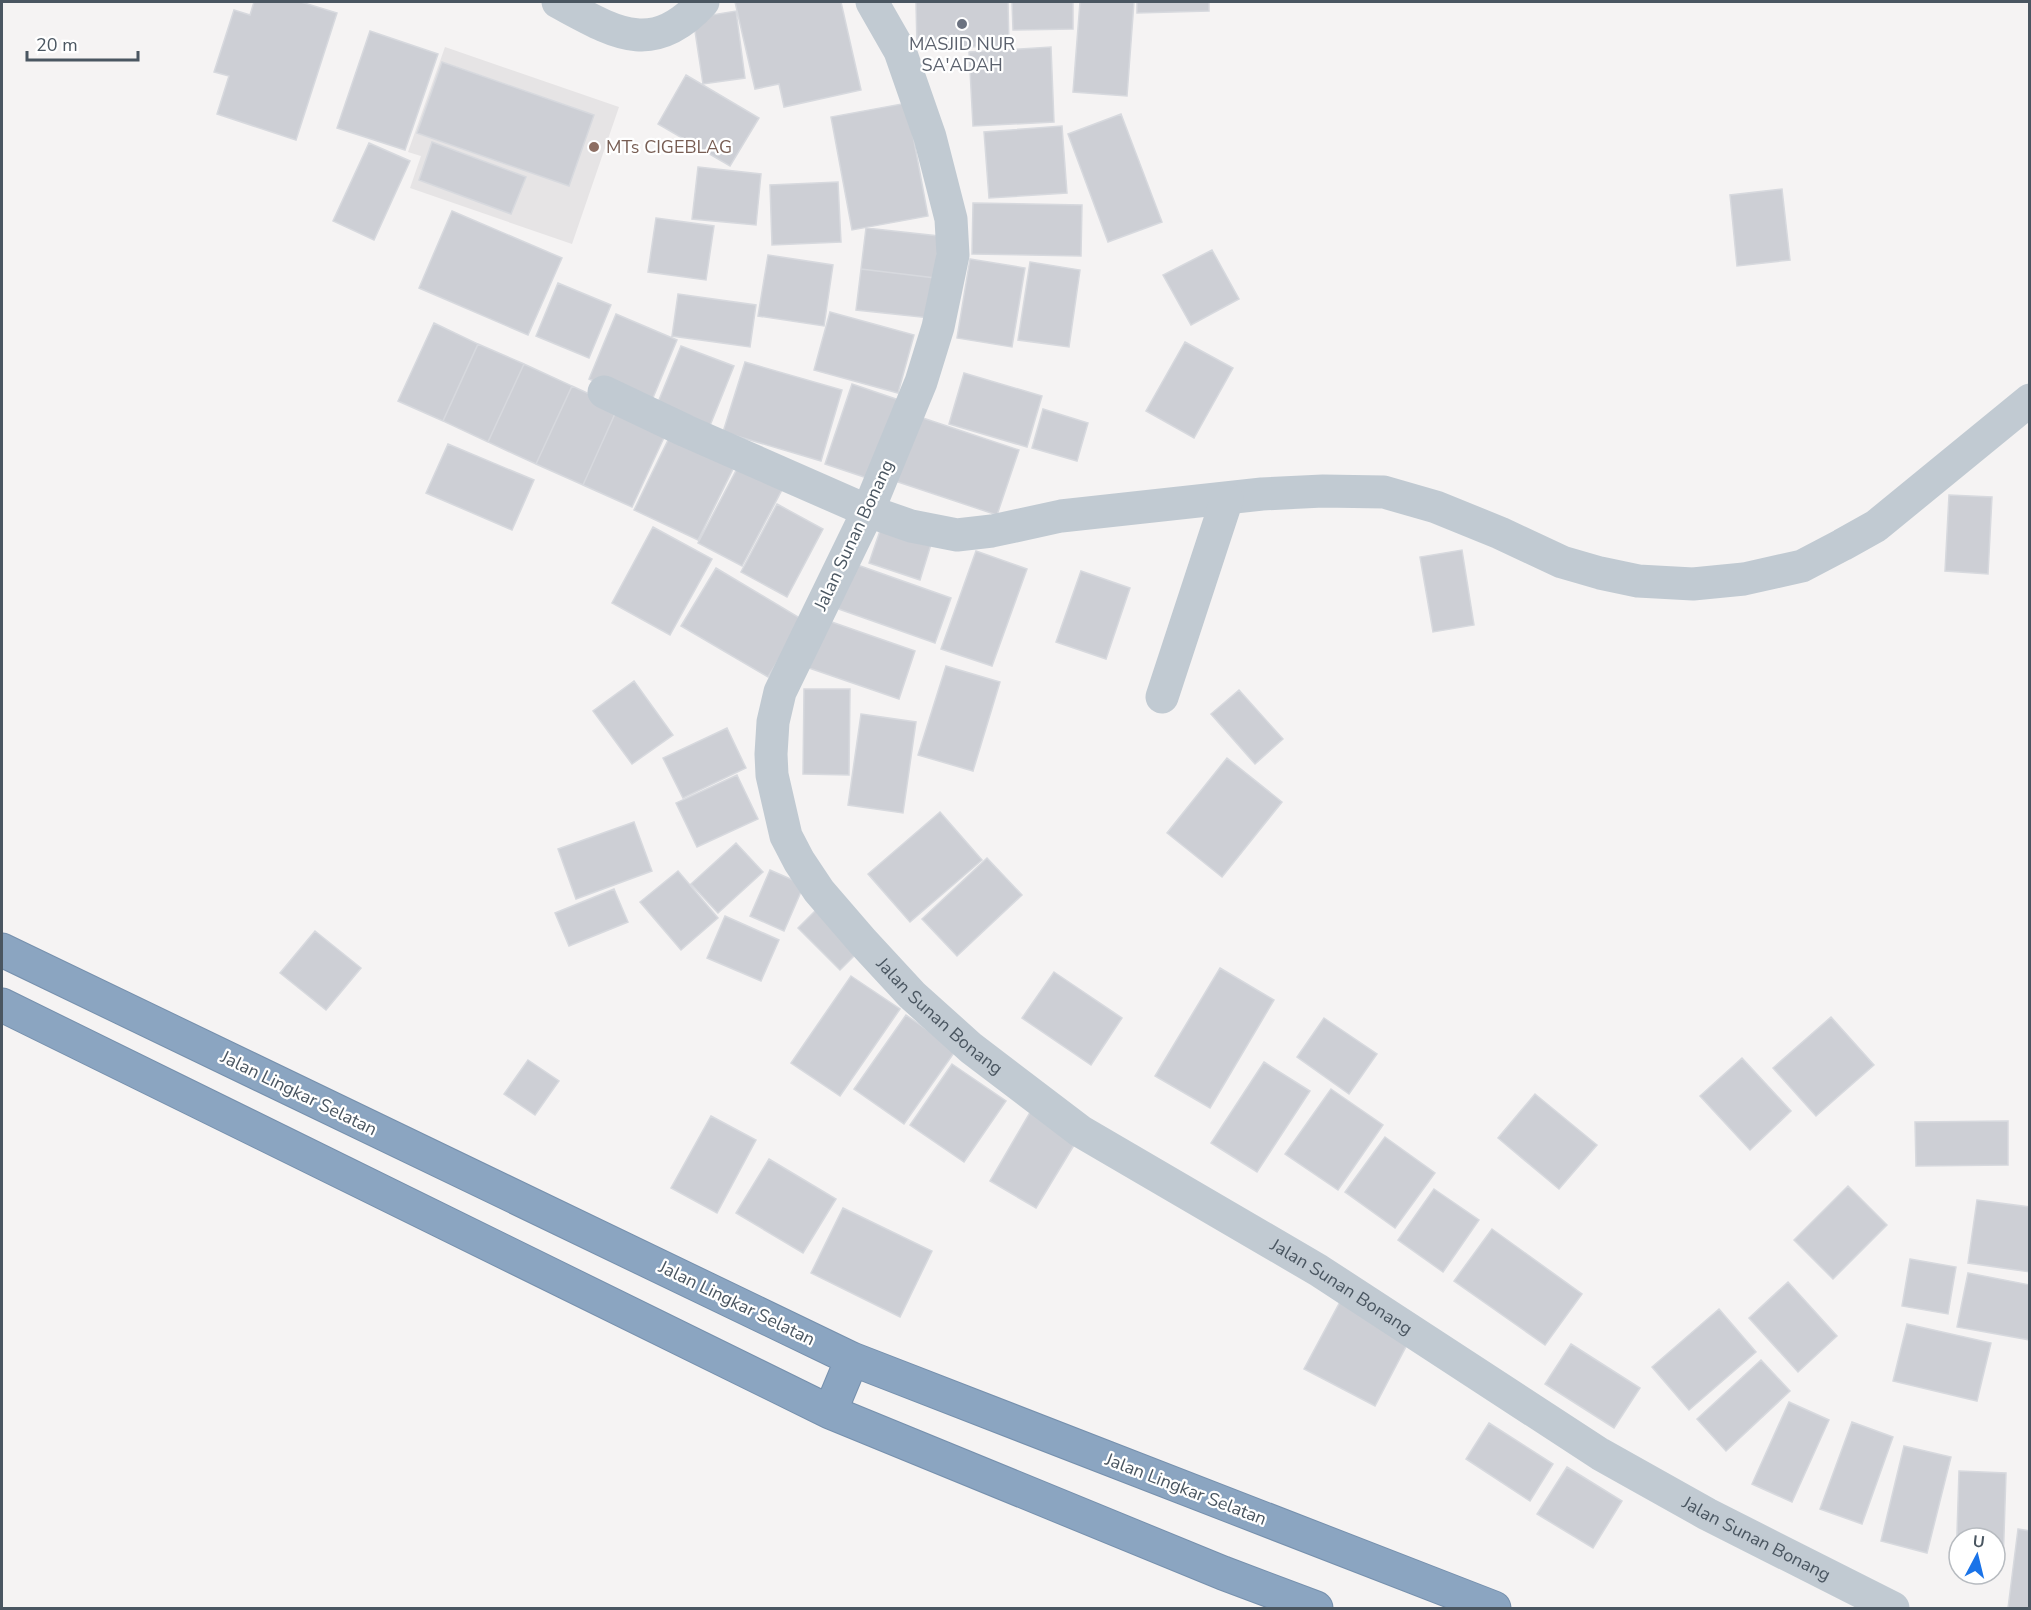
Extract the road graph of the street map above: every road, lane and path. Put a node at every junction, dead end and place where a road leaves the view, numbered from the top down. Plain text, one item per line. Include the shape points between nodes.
1 (558, 2) edge
2 (703, 2) edge
3 (872, 2) edge
4 (604, 392) dead end
5 (2030, 400) edge
6 (1227, 498) junction
7 (868, 511) junction
8 (1162, 697) dead end
9 (2, 950) edge
10 (2, 1005) edge
11 (852, 1359) junction
12 (830, 1412) junction
13 (1316, 1608) edge
14 (1494, 1608) edge
15 (1893, 1608) edge

1 - 2 street via 608,28 649,34 673,28
3 - 7 street, Jalan Sunan Bonang via 900,51 930,137 951,219 953,255 938,327 921,382
4 - 7 street
5 - 6 street via 1875,526 1802,566 1744,579 1693,584 1638,581 1600,573 1562,562 1436,507 1384,492 1323,490
6 - 7 street via 1061,516 957,535 912,526
6 - 8 street
7 - 15 street, Jalan Sunan Bonang via 780,692 773,722 772,775 786,836 799,861 819,891 912,995 972,1048 1080,1131 1318,1270 1600,1454 1707,1514
9 - 11 highway, Jalan Lingkar Selatan
10 - 12 highway
11 - 12 highway
11 - 14 highway, Jalan Lingkar Selatan
12 - 13 highway

